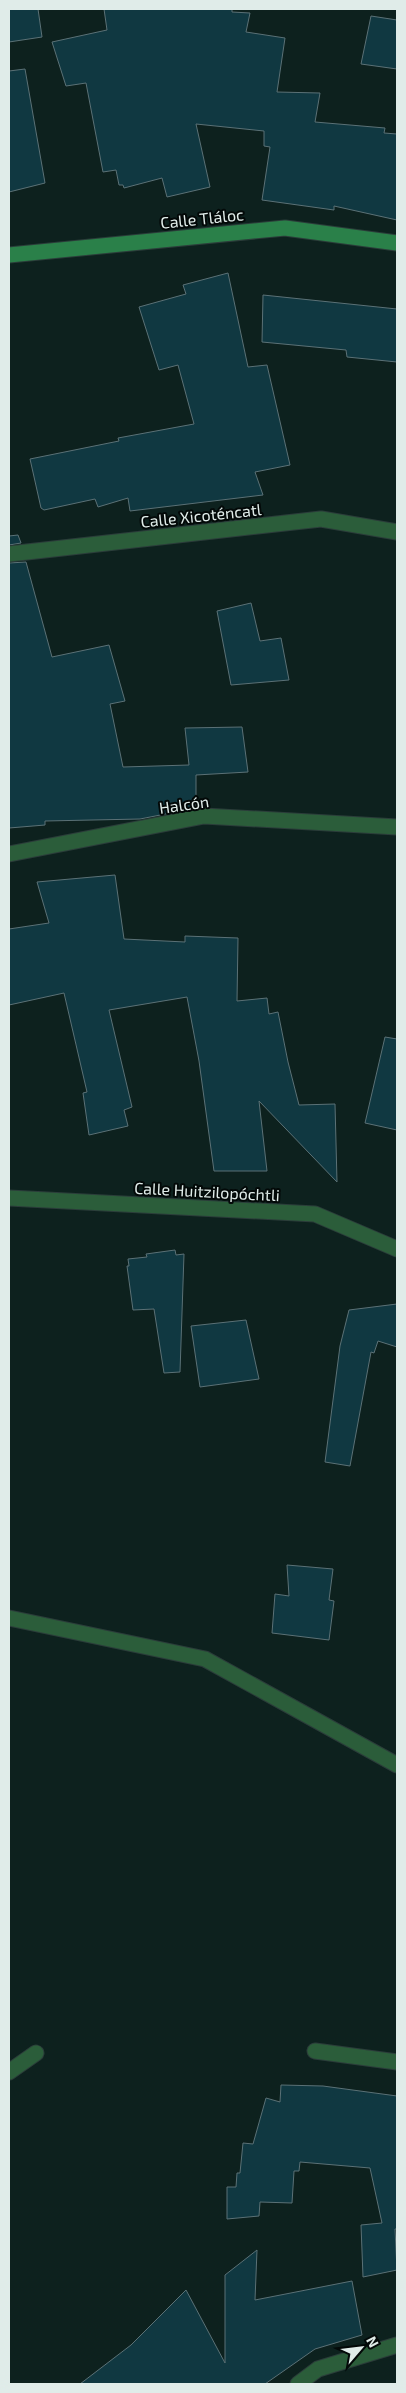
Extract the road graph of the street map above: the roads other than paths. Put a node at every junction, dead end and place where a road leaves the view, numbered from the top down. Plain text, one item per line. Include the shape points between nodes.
1 (397, 243) edge
2 (9, 255) edge
3 (397, 532) edge
4 (9, 554) edge
5 (397, 827) edge
6 (9, 854) edge
7 (9, 1198) edge
8 (397, 1249) edge
9 (9, 1618) edge
10 (397, 1765) edge
11 (315, 2051) dead end
12 (36, 2053) dead end
13 (397, 2062) edge
14 (9, 2072) edge
15 (397, 2345) edge
16 (298, 2384) edge

1 - 2 street, Calle Tláloc via 286,228
3 - 4 street, Calle Xicoténcatl via 321,519
5 - 6 street, Halcón via 204,816
7 - 8 street, Calle Huitzilopóchtli via 315,1214
9 - 10 street via 206,1659
11 - 13 street
12 - 14 street
15 - 16 street via 318,2369

